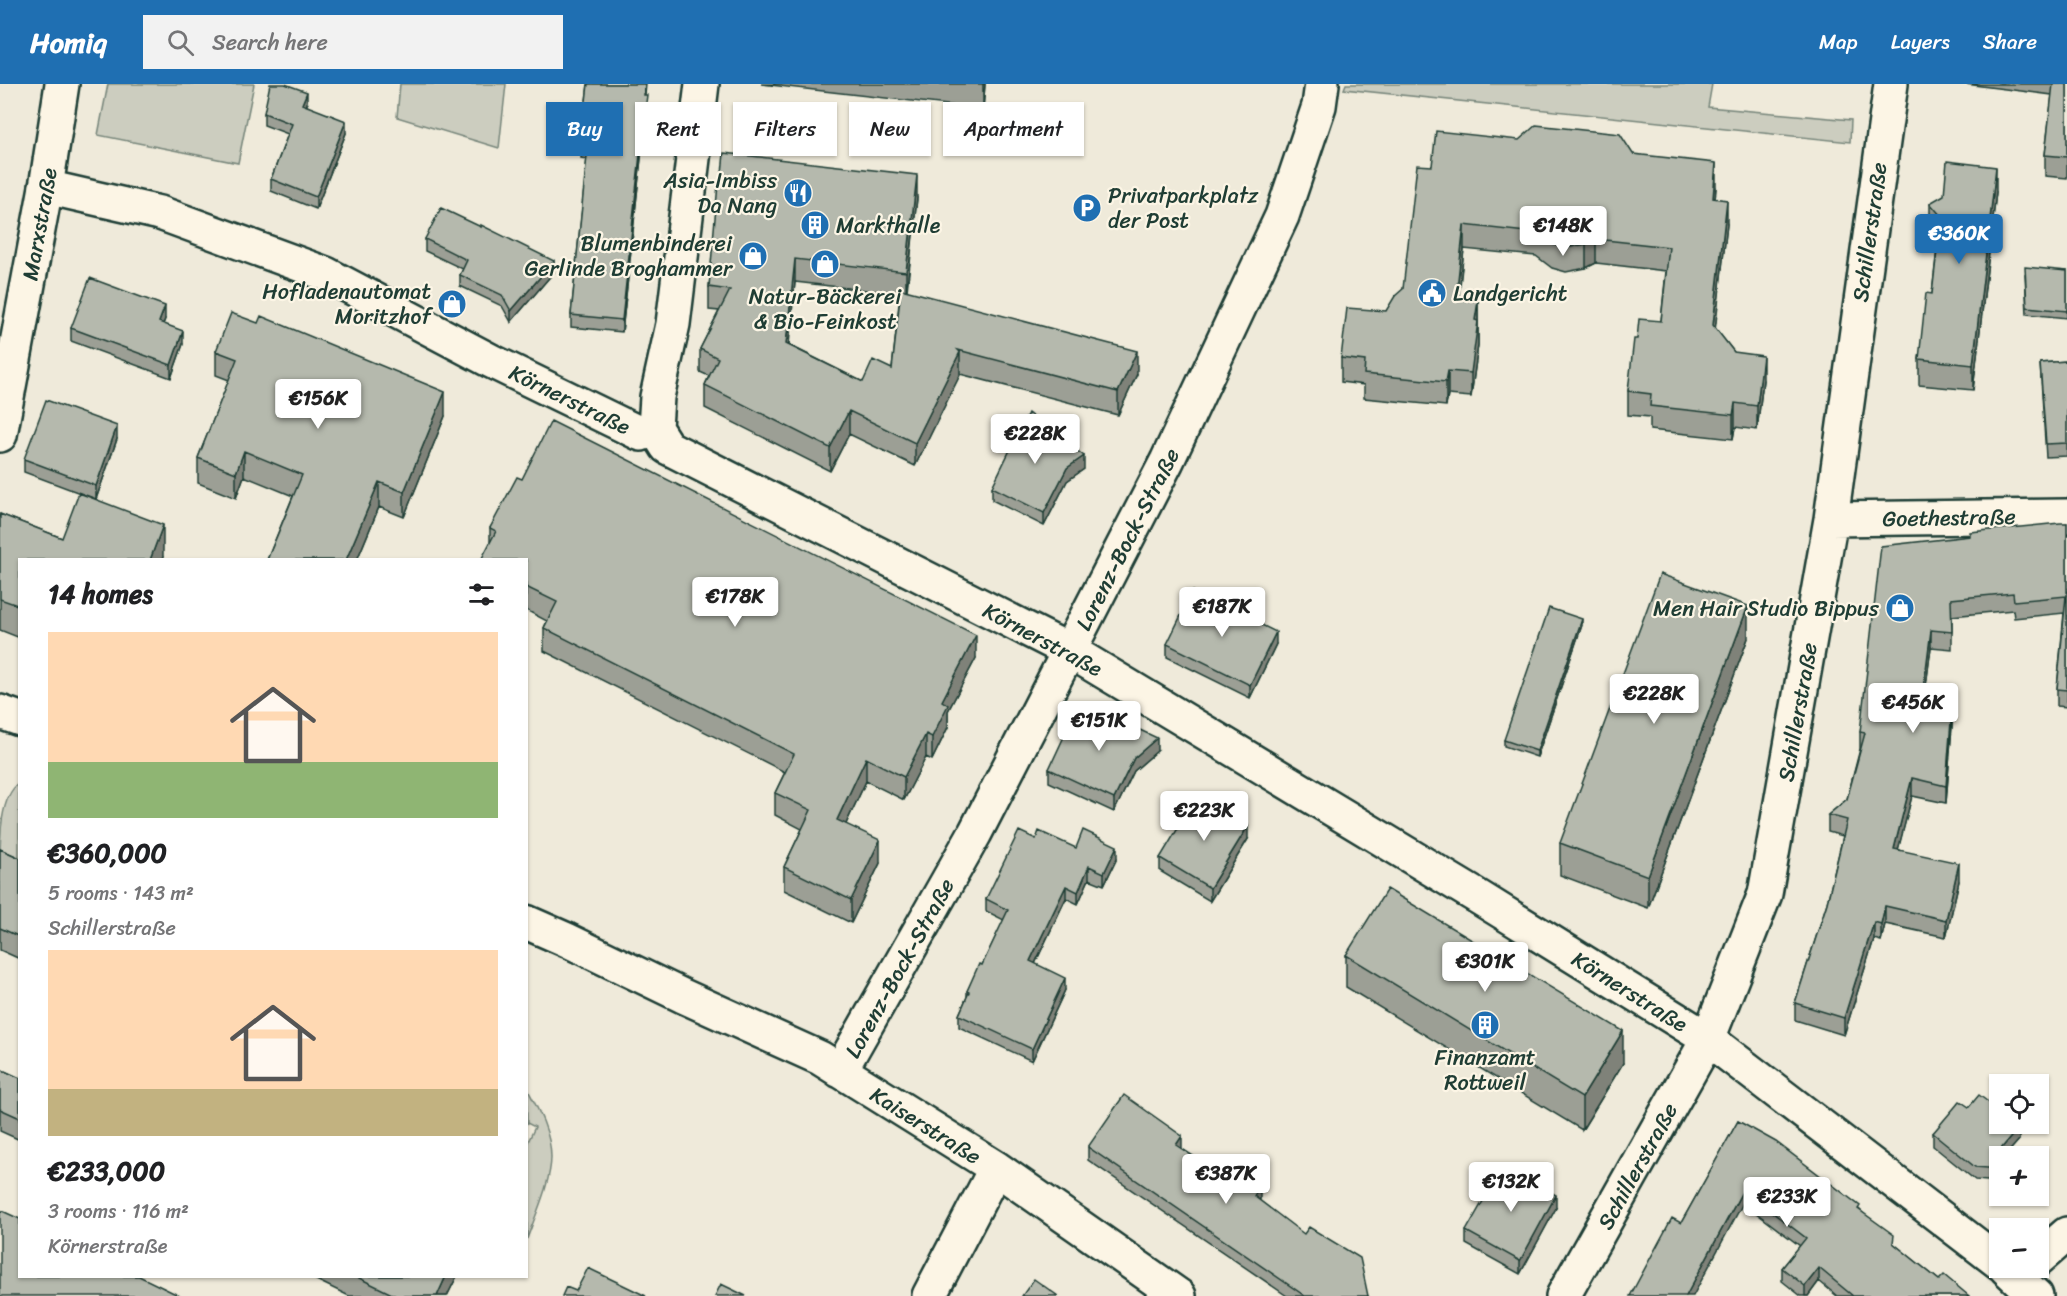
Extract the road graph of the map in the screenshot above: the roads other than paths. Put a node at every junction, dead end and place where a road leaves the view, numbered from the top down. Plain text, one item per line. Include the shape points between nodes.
1 (62, 84) edge
2 (702, 84) edge
3 (1322, 84) edge
4 (1891, 84) edge
5 (46, 187) junction
6 (655, 428) junction
7 (0, 435) edge
8 (2067, 516) edge
9 (1831, 519) junction
10 (1070, 651) junction
11 (0, 712) edge
12 (18, 718) edge
13 (528, 923) edge
14 (1708, 1040) junction
15 (840, 1071) junction
16 (996, 1168) junction
17 (2067, 1234) edge
18 (1989, 1248) edge
19 (2049, 1249) edge
20 (929, 1296) edge
21 (1179, 1296) edge
22 (1563, 1296) edge

1 - 5 street, Marxstraße
2 - 6 street via 673,324 657,397
3 - 10 street, Lorenz-Bock-Straße via 1319,106 1282,216 1167,461
4 - 9 street, Schillerstraße
5 - 6 street, Körnerstraße via 160,213 326,274 641,434
5 - 7 street, Marxstraße
6 - 10 street, Körnerstraße via 667,447
8 - 9 street, Goethestraße
9 - 14 street, Schillerstraße via 1765,894
10 - 14 street, Körnerstraße
10 - 15 street, Lorenz-Bock-Straße via 975,833
11 - 12 street
13 - 15 street, Kaiserstraße via 820,1058
14 - 18 street, Körnerstraße
14 - 22 street, Schillerstraße
15 - 16 street, Kaiserstraße
16 - 20 street
16 - 21 street, Kaiserstraße
17 - 19 street

